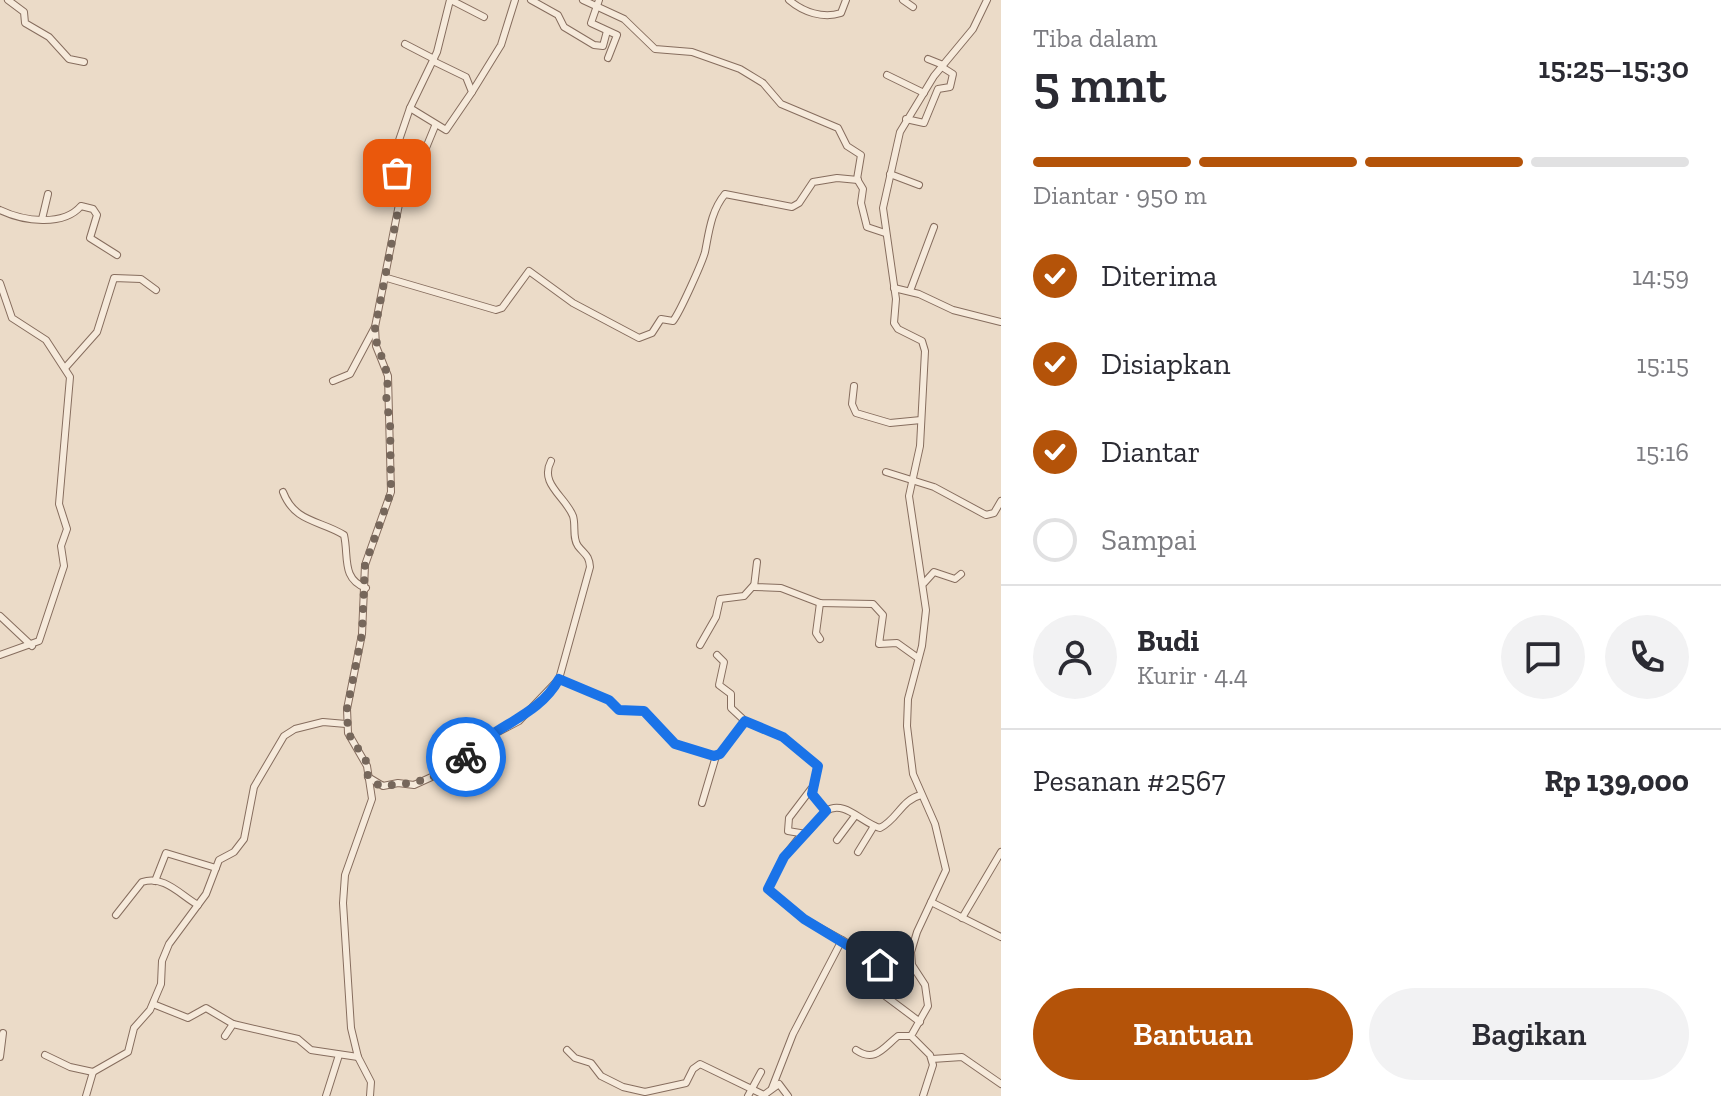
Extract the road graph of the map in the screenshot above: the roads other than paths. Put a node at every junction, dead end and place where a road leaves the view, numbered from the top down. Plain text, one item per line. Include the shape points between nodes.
1 (8, 0) edge
2 (451, 0) edge
3 (515, 0) edge
4 (531, 0) edge
5 (583, 0) edge
6 (789, 0) edge
7 (846, 0) edge
8 (903, 0) edge
9 (987, 0) edge
10 (598, 2) edge
11 (913, 7) dead end
12 (484, 17) dead end
13 (607, 31) junction
14 (405, 44) dead end
15 (608, 58) dead end
16 (928, 59) dead end
17 (434, 60) junction
18 (84, 62) dead end
19 (943, 66) junction
20 (887, 75) dead end
21 (472, 92) junction
22 (924, 93) junction
23 (410, 108) junction
24 (906, 119) junction
25 (435, 126) junction
26 (890, 174) junction
27 (858, 180) junction
28 (919, 185) dead end
29 (402, 189) junction
30 (48, 194) dead end
31 (0, 210) edge
32 (42, 219) junction
33 (934, 227) dead end
34 (885, 233) junction
35 (117, 255) dead end
36 (387, 278) junction
37 (0, 283) edge
38 (894, 288) junction
39 (156, 290) dead end
40 (910, 291) junction
41 (1001, 322) edge
42 (375, 327) junction
43 (65, 368) junction
44 (333, 381) dead end
45 (854, 386) dead end
46 (921, 420) junction
47 (551, 461) dead end
48 (886, 472) dead end
49 (911, 478) junction
50 (283, 492) dead end
51 (1001, 501) edge
52 (757, 562) dead end
53 (961, 574) dead end
54 (924, 583) junction
55 (753, 586) junction
56 (366, 588) junction
57 (820, 603) junction
58 (0, 616) edge
59 (820, 639) dead end
60 (700, 645) dead end
61 (32, 646) junction
62 (0, 655) edge
63 (717, 655) dead end
64 (918, 658) junction
65 (559, 679) junction
66 (745, 721) junction
67 (346, 724) junction
68 (716, 756) junction
69 (368, 777) junction
70 (811, 789) junction
71 (919, 795) junction
72 (702, 803) dead end
73 (826, 811) junction
74 (855, 816) junction
75 (874, 826) junction
76 (801, 835) junction
77 (837, 840) dead end
78 (858, 852) dead end
79 (1001, 852) edge
80 (216, 868) junction
81 (155, 881) junction
82 (931, 902) junction
83 (198, 905) junction
84 (116, 915) dead end
85 (962, 918) junction
86 (1001, 937) edge
87 (842, 940) junction
88 (153, 1004) junction
89 (920, 1022) junction
90 (233, 1024) junction
91 (3, 1033) dead end
92 (225, 1036) dead end
93 (911, 1036) junction
94 (567, 1050) dead end
95 (856, 1050) dead end
96 (45, 1055) dead end
97 (339, 1055) junction
98 (0, 1057) edge
99 (358, 1057) junction
100 (932, 1059) junction
101 (93, 1072) junction
102 (761, 1072) dead end
103 (1001, 1084) edge
104 (772, 1088) junction
105 (750, 1092) edge
106 (86, 1096) edge
107 (326, 1096) edge
108 (370, 1096) edge
109 (788, 1096) edge
110 (923, 1096) edge

1 - 18 street via 24,12 25,23 49,37 66,57
2 - 12 street
2 - 17 street
3 - 21 street via 501,45
4 - 13 street via 596,46 603,46
5 - 10 street
6 - 7 street via 811,13 829,15 841,13
8 - 11 street
9 - 19 street via 973,29
10 - 13 street via 591,23
10 - 27 street via 653,49 692,52 740,69 763,83 781,104 837,127 847,146 861,155
13 - 15 street via 617,35
14 - 17 street
16 - 19 street
17 - 21 street via 466,77
17 - 23 street
19 - 22 street
19 - 24 street via 953,74 950,87 936,92 924,123
20 - 22 street
21 - 25 street via 450,128
22 - 24 street
23 - 25 street
23 - 29 street via 394,159
24 - 26 street
25 - 29 street
26 - 28 street
26 - 34 street via 883,208
27 - 34 street via 867,227
27 - 36 street via 813,182 792,207 725,194 675,319 661,319 653,332 639,338 529,271 496,310
29 - 36 street
30 - 32 street
31 - 32 street
32 - 35 street via 74,215 81,206 93,209 97,215 90,238
33 - 40 street
34 - 38 street
36 - 42 street
37 - 43 street via 12,318 46,340
38 - 40 street
38 - 46 street via 895,326 925,347
39 - 43 street via 141,279 114,278 97,332
40 - 41 street via 950,309
42 - 44 street via 350,374
42 - 56 street via 388,376 391,485 367,559
43 - 61 street via 70,377 68,431 59,504 67,527 61,546 64,566 46,625
45 - 46 street via 856,413 890,423
46 - 49 street
47 - 65 street via 551,487 572,513 576,542 588,554 590,567
48 - 49 street
49 - 51 street via 986,515
49 - 54 street via 910,516
50 - 56 street via 298,515 344,535 349,573 353,582
52 - 55 street
53 - 54 street via 955,579 934,572
54 - 64 street via 925,628
55 - 57 street via 781,588
55 - 60 street via 744,596 720,599
56 - 67 street
57 - 59 street
57 - 64 street via 873,604 883,615 879,644 897,643
58 - 61 street
61 - 62 street
63 - 66 street via 724,662 719,685 731,694 730,708
64 - 71 street via 906,717
65 - 68 street via 609,700 619,710 644,711 675,744
65 - 69 street via 519,721 479,742 466,758 434,777 414,785 383,786
66 - 68 street
66 - 70 street via 783,737 817,764
67 - 69 street via 366,761
67 - 80 street via 323,722 286,735 255,784 244,839
68 - 72 street
69 - 99 street via 372,806 344,884 345,970
70 - 73 street
70 - 76 street via 788,822 788,832
71 - 75 street via 909,798 892,821
71 - 82 street via 935,824 945,864 943,881
73 - 74 street via 840,807
73 - 76 street
74 - 75 street
74 - 77 street
75 - 78 street
76 - 87 street via 768,889 804,919
79 - 85 street
80 - 81 street via 166,853
80 - 83 street
81 - 83 street
81 - 84 street via 142,882
82 - 85 street
82 - 89 street via 911,952 927,995
83 - 88 street via 169,944
85 - 86 street
87 - 89 street via 878,962 872,986
87 - 104 street via 793,1034
88 - 90 street via 188,1018 206,1008
88 - 101 street via 135,1026 128,1052
89 - 93 street
90 - 92 street
90 - 97 street
91 - 98 street
93 - 95 street via 898,1036 875,1056
93 - 100 street
94 - 105 street via 591,1063 604,1078 639,1091 686,1083 700,1064
96 - 101 street
97 - 99 street
97 - 107 street
99 - 108 street via 371,1082
100 - 103 street via 962,1057
100 - 110 street
101 - 106 street
102 - 105 street
104 - 105 street via 767,1095
104 - 109 street via 781,1085

